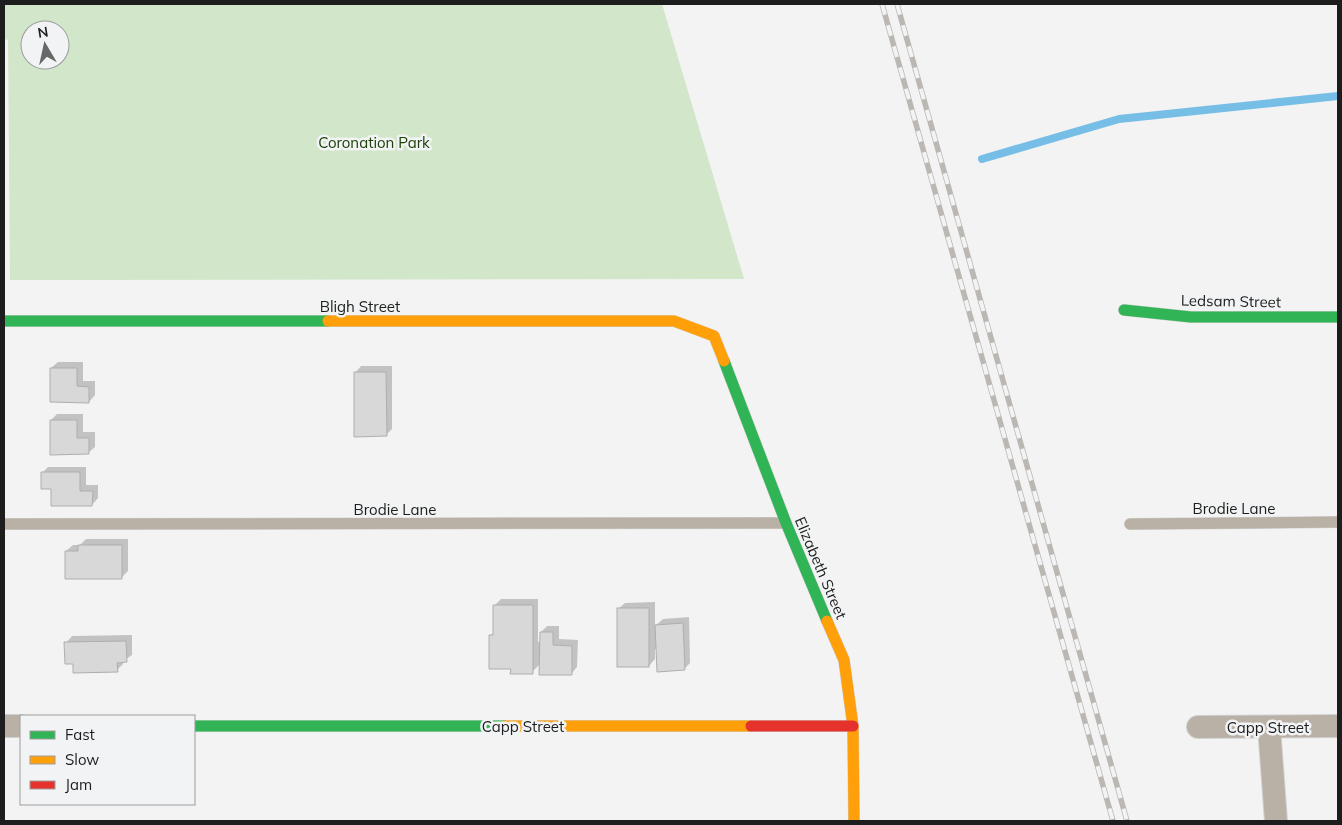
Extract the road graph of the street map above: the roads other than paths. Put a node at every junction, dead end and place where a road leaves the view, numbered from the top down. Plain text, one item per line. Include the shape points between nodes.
1 (1124, 310) dead end
2 (1338, 317) edge
3 (4, 321) edge
4 (714, 336) joint
5 (1338, 522) edge
6 (786, 523) junction
7 (4, 524) edge
8 (1130, 524) dead end
9 (4, 726) edge
10 (20, 726) edge
11 (195, 726) edge
12 (853, 726) junction
13 (1338, 726) edge
14 (1268, 727) junction
15 (1198, 728) dead end
16 (854, 821) edge
17 (1276, 821) edge

1 - 2 street, Ledsam Street via 1191,317
3 - 4 street, Bligh Street via 674,321
4 - 6 street, Elizabeth Street
5 - 8 lane, Brodie Lane
6 - 7 lane, Brodie Lane
6 - 12 street, Elizabeth Street via 844,660
9 - 10 street
11 - 12 street, Capp Street
12 - 16 street, Elizabeth Street
13 - 14 street, Capp Street
14 - 15 street, Capp Street
14 - 17 street

